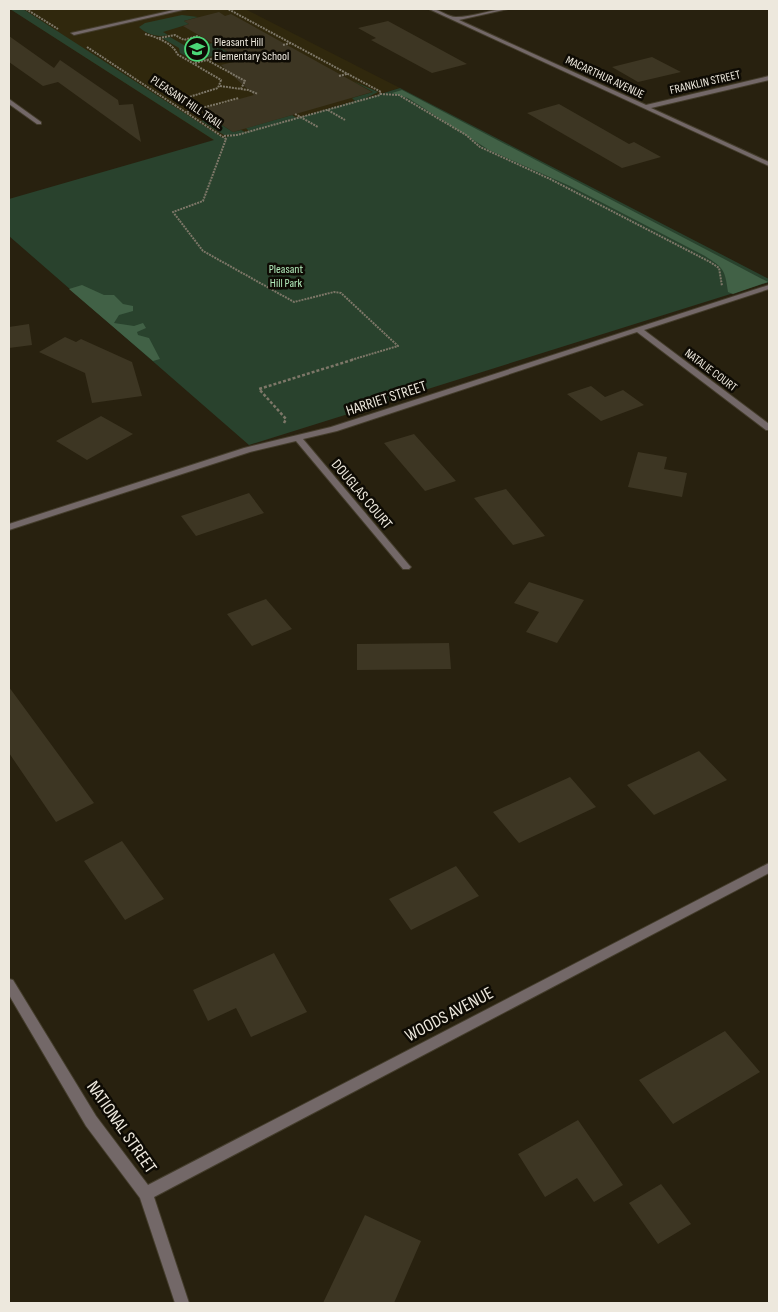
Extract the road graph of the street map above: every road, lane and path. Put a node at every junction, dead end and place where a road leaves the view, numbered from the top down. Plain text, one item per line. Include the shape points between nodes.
1 (26, 9) edge
2 (184, 9) edge
3 (228, 9) edge
4 (432, 9) edge
5 (506, 9) edge
6 (454, 19) junction
7 (141, 32) dead end
8 (74, 33) dead end
9 (66, 34) dead end
10 (158, 38) junction
11 (208, 42) dead end
12 (292, 43) junction
13 (82, 44) dead end
14 (283, 45) dead end
15 (227, 55) dead end
16 (207, 60) junction
17 (194, 64) junction
18 (348, 73) junction
19 (338, 76) dead end
20 (769, 78) edge
21 (220, 86) junction
22 (241, 89) junction
23 (258, 94) dead end
24 (380, 94) junction
25 (189, 97) dead end
26 (239, 98) dead end
27 (349, 99) dead end
28 (9, 101) edge
29 (336, 102) dead end
30 (354, 102) junction
31 (341, 106) junction
32 (646, 107) junction
33 (328, 110) junction
34 (186, 112) junction
35 (295, 114) dead end
36 (300, 117) junction
37 (345, 120) dead end
38 (39, 123) dead end
39 (318, 127) dead end
40 (244, 129) dead end
41 (249, 132) junction
42 (222, 136) junction
43 (769, 164) edge
44 (769, 287) edge
45 (722, 288) dead end
46 (639, 330) junction
47 (276, 426) dead end
48 (769, 428) edge
49 (298, 438) junction
50 (9, 527) edge
51 (406, 567) dead end
52 (769, 868) edge
53 (9, 984) edge
54 (146, 1194) junction
55 (182, 1303) edge

1 - 9 path
2 - 8 street
3 - 12 path
4 - 6 street, MACARTHUR AVENUE
5 - 6 street
6 - 32 street, MACARTHUR AVENUE
7 - 10 path
10 - 11 path via 174,35 184,40 197,36
10 - 17 path
12 - 14 path
12 - 18 path
13 - 34 path, PLEASANT HILL TRAIL
15 - 16 path
16 - 17 path
16 - 22 path via 224,68 227,74 245,81
17 - 21 path via 220,80
18 - 19 path
18 - 24 path
20 - 32 street, FRANKLIN STREET
21 - 22 path
21 - 25 path
22 - 23 path
24 - 30 path
24 - 45 path via 399,95 466,135 480,147 550,179 710,262 719,268
26 - 34 path
27 - 30 path
28 - 38 street
29 - 31 path
30 - 31 path
31 - 33 path
32 - 43 street, MACARTHUR AVENUE
33 - 36 path
33 - 37 path
34 - 42 path, PLEASANT HILL TRAIL
35 - 36 path
36 - 39 path
36 - 41 path
40 - 41 path
41 - 42 path
42 - 47 path, PLEASANT HILL TRAIL via 226,139 203,201 173,212 203,252 294,302 341,293 398,346 259,389 286,419
44 - 46 street, HARRIET STREET
46 - 48 street, NATALIE COURT
46 - 49 street, HARRIET STREET
49 - 50 street, HARRIET STREET via 247,450
49 - 51 street, DOUGLAS COURT
52 - 54 street, WOODS AVENUE
53 - 54 street, NATIONAL STREET via 91,1120
54 - 55 street, NATIONAL STREET

